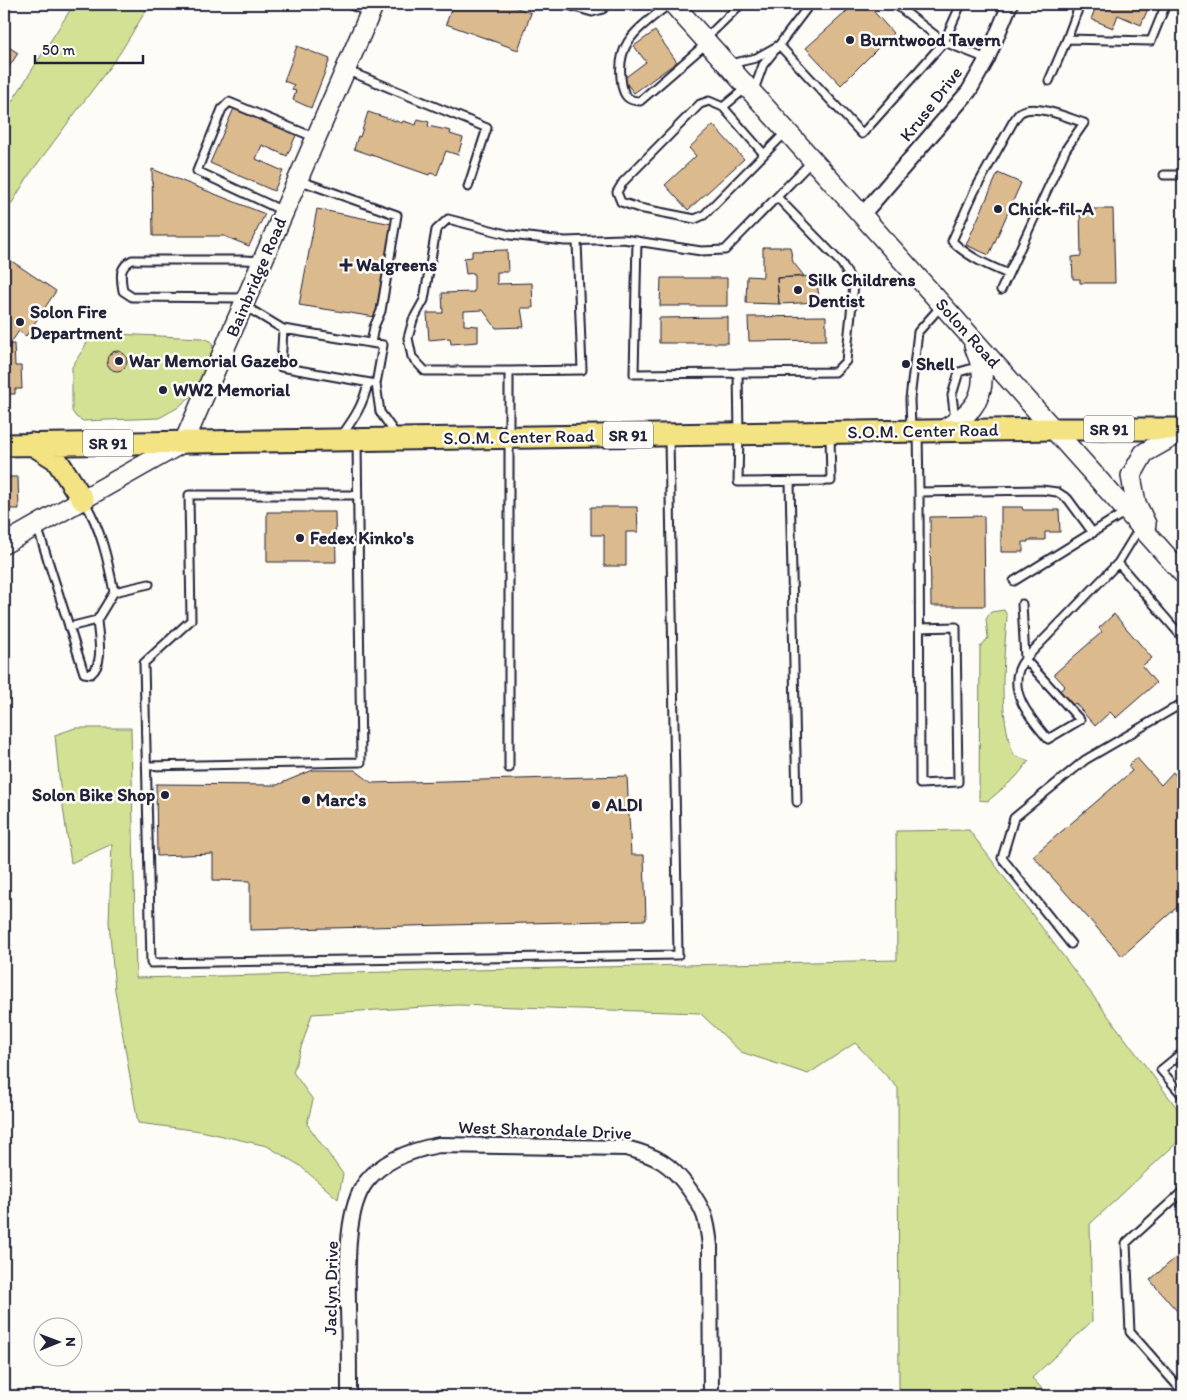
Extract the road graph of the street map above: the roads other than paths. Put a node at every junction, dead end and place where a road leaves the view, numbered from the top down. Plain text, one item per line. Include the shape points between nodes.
1 (348, 4) edge
2 (564, 4) edge
3 (605, 4) edge
4 (671, 4) edge
5 (741, 4) edge
6 (810, 4) edge
7 (895, 4) edge
8 (961, 4) edge
9 (1010, 4) edge
10 (1080, 4) edge
11 (1166, 4) edge
12 (372, 9) edge
13 (1067, 39) junction
14 (706, 41) junction
15 (944, 42) junction
16 (778, 46) junction
17 (987, 59) junction
18 (728, 65) junction
19 (346, 70) junction
20 (1049, 81) dead end
21 (750, 90) junction
22 (723, 107) junction
23 (787, 131) junction
24 (316, 138) junction
25 (764, 154) junction
26 (813, 160) junction
27 (1164, 175) dead end
28 (1183, 175) edge
29 (298, 180) junction
30 (468, 187) dead end
31 (777, 197) junction
32 (284, 212) junction
33 (862, 215) junction
34 (577, 241) junction
35 (637, 241) junction
36 (262, 261) junction
37 (1008, 274) junction
38 (1001, 290) dead end
39 (245, 302) junction
40 (942, 305) junction
41 (283, 328) junction
42 (971, 336) junction
43 (371, 343) junction
44 (981, 366) junction
45 (509, 371) junction
46 (738, 373) junction
47 (372, 383) junction
48 (948, 427) junction
49 (1054, 429) junction
50 (1183, 430) edge
51 (914, 431) junction
52 (830, 432) junction
53 (740, 434) junction
54 (669, 435) junction
55 (508, 437) junction
56 (348, 439) junction
57 (399, 439) junction
58 (184, 442) junction
59 (32, 444) junction
60 (4, 445) edge
61 (790, 482) junction
62 (919, 492) junction
63 (357, 495) junction
64 (84, 500) junction
65 (1127, 511) junction
66 (37, 525) junction
67 (1140, 526) junction
68 (1092, 533) junction
69 (1154, 541) junction
70 (4, 544) edge
71 (1118, 563) junction
72 (1183, 574) edge
73 (1014, 582) dead end
74 (149, 584) dead end
75 (114, 592) junction
76 (1022, 604) dead end
77 (97, 620) junction
78 (69, 627) junction
79 (920, 628) junction
80 (1183, 638) edge
81 (1025, 659) junction
82 (1183, 703) edge
83 (147, 766) junction
84 (510, 768) dead end
85 (797, 802) dead end
86 (1071, 944) dead end
87 (1183, 1052) edge
88 (1183, 1096) edge
89 (365, 1184) joint
90 (1183, 1191) edge
91 (1183, 1392) edge
92 (349, 1396) edge
93 (711, 1396) edge

1 - 12 lane
2 - 3 lane via 592,12 603,9
4 - 14 street, Solon Road
4 - 14 lane via 632,35 623,50 620,70 628,98 640,101
5 - 14 lane
6 - 16 lane
7 - 15 lane
8 - 15 lane
9 - 17 street, Kruse Drive
10 - 13 lane
11 - 13 lane via 1150,41
12 - 19 street, Bainbridge Road
13 - 20 lane
14 - 18 street, Solon Road
15 - 16 lane via 862,134
15 - 17 lane
16 - 18 lane via 756,58
16 - 21 lane via 762,65
17 - 33 street, Kruse Drive via 969,91
18 - 21 street, Solon Road
19 - 24 street, Bainbridge Road
19 - 30 lane via 488,128
21 - 22 lane
21 - 23 street, Solon Road
22 - 25 lane
22 - 25 lane via 709,102 700,104 623,182 617,192 621,202 695,219 704,215
23 - 25 lane
23 - 26 street, Solon Road
24 - 29 street, Bainbridge Road
24 - 32 lane via 229,102 222,109 197,171
26 - 31 lane
26 - 33 street, Solon Road
27 - 28 lane
29 - 32 street, Bainbridge Road
29 - 43 lane via 398,215 381,311
31 - 35 lane via 725,250 701,251
31 - 46 lane via 842,264 854,285 846,361 835,372
32 - 36 street, Bainbridge Road
33 - 40 street, Solon Road
34 - 35 lane
34 - 45 lane via 582,370
34 - 45 lane via 510,235 448,219 436,230 424,300 408,338 412,357 425,371
35 - 46 lane via 634,374
36 - 39 street, Bainbridge Road
36 - 39 lane via 132,260 124,264 121,276 123,291 132,297
37 - 37 lane via 1066,149 1084,123 1052,112 1022,111 958,223 952,240 963,252
37 - 38 lane
39 - 41 lane
39 - 58 street, Bainbridge Road
40 - 42 street, Solon Road
40 - 51 lane via 918,332 910,399
41 - 43 lane
41 - 47 lane via 282,367
42 - 44 street
42 - 49 street, Solon Road
43 - 47 lane via 383,345
44 - 48 street via 981,389 974,407
44 - 48 lane via 959,372
45 - 55 lane
46 - 53 lane
47 - 56 lane
47 - 57 lane via 380,414
48 - 49 main road, S.O.M. Center Road / SR 91
48 - 51 main road, S.O.M. Center Road / SR 91
49 - 50 main road, S.O.M. Center Road / SR 91
49 - 65 street, Solon Road
50 - 69 street via 1144,453 1132,476 1136,503
51 - 52 main road, S.O.M. Center Road / SR 91
51 - 62 lane
52 - 53 main road, S.O.M. Center Road / SR 91
52 - 61 lane via 831,481
53 - 54 main road, S.O.M. Center Road / SR 91
53 - 61 lane via 738,482
54 - 55 main road, S.O.M. Center Road / SR 91
54 - 83 lane via 678,955 151,963
55 - 57 main road, S.O.M. Center Road / SR 91
55 - 84 lane
56 - 57 main road, S.O.M. Center Road / SR 91
56 - 58 main road, S.O.M. Center Road / SR 91
56 - 63 lane
58 - 59 main road, S.O.M. Center Road / SR 91
58 - 64 street
59 - 60 main road, S.O.M. Center Road / SR 91
59 - 64 main road via 56,459
61 - 85 lane
62 - 68 lane via 1057,492 1068,499
62 - 79 lane
63 - 83 lane via 189,495 191,620 144,663
63 - 83 lane via 361,762
64 - 66 street
64 - 75 lane via 93,515 109,564
65 - 67 street, Solon Road
65 - 68 lane
66 - 70 street
66 - 78 lane
67 - 69 street, Solon Road
67 - 71 lane
68 - 73 lane
69 - 72 street, Solon Road
71 - 80 lane
71 - 81 lane
74 - 75 lane
75 - 77 lane
76 - 81 lane
77 - 78 lane
77 - 78 lane via 100,661 91,674 84,672
79 - 79 lane via 920,784 958,782 956,627
81 - 81 lane via 1080,720 1048,740 1027,714 1016,688
82 - 86 lane via 1085,760 1014,818 1002,858
87 - 88 lane via 1162,1070
89 - 92 street, Jaclyn Drive via 356,1204 348,1245
89 - 93 street, West Sharondale Drive via 376,1172 402,1156 418,1149 439,1146 626,1148 647,1153 665,1163 678,1174 701,1206 707,1224
90 - 91 lane via 1126,1243 1130,1332

